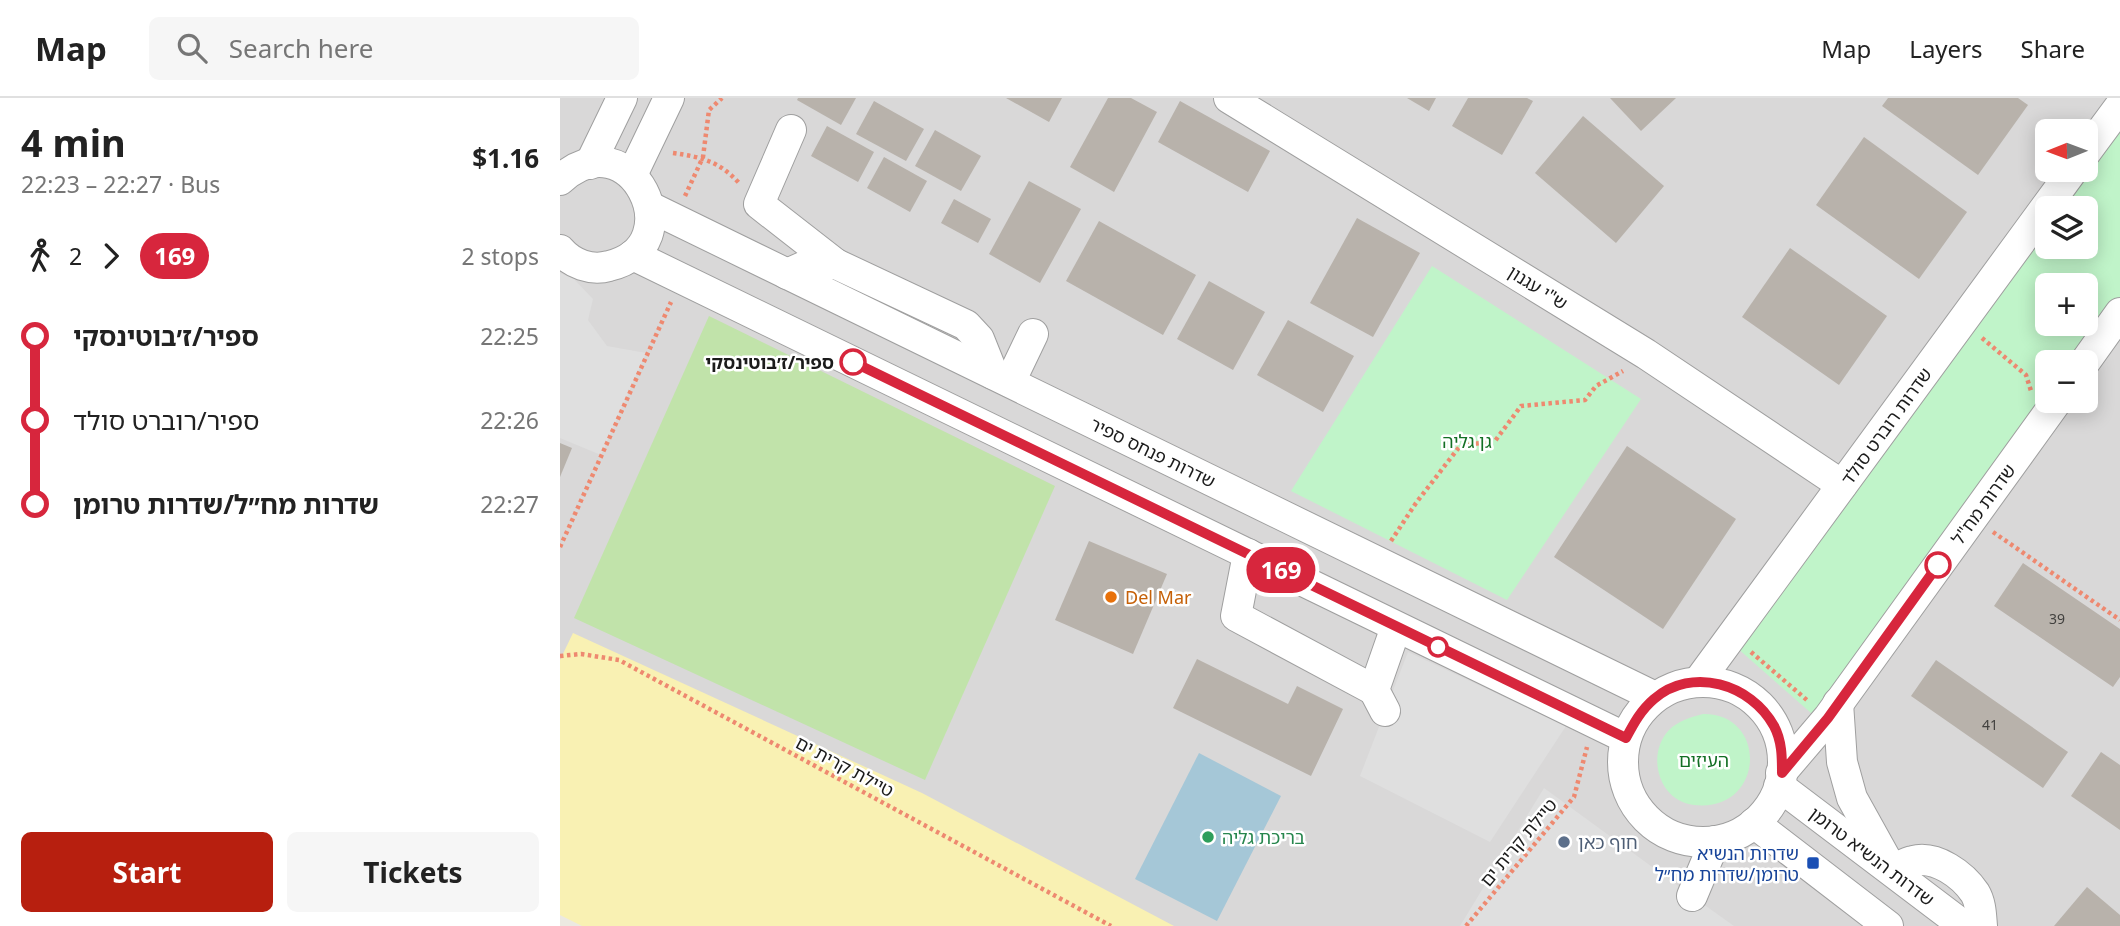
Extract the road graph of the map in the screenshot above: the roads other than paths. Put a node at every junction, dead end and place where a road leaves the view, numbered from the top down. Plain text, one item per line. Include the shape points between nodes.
1 (622, 98) edge
2 (669, 98) edge
3 (1229, 98) edge
4 (2120, 106) edge
5 (791, 130) dead end
6 (2098, 136) edge
7 (638, 162) junction
8 (569, 171) edge
9 (2064, 182) edge
10 (662, 213) junction
11 (561, 254) edge
12 (633, 255) junction
13 (836, 264) junction
14 (787, 274) junction
15 (2120, 313) edge
16 (1033, 334) dead end
17 (2094, 350) edge
18 (1001, 378) junction
19 (2048, 413) edge
20 (1842, 485) junction
21 (1248, 554) junction
22 (1396, 626) junction
23 (1698, 682) junction
24 (1655, 697) junction
25 (1833, 711) junction
26 (1626, 738) junction
27 (1780, 780) junction
28 (1754, 823) junction
29 (1715, 841) junction
30 (1892, 870) junction
31 (1692, 896) dead end
32 (1888, 926) edge
33 (1964, 926) edge
34 (1982, 926) edge

1 - 8 street
2 - 7 street
3 - 20 street, ש"י עגנון via 1646,354
4 - 6 street
5 - 13 street via 759,204
7 - 8 street
7 - 10 street via 640,184
9 - 20 street, שדרות רוברט סולד
10 - 12 street
10 - 14 street, שדרות פנחס ספיר
11 - 12 street via 598,267
12 - 21 street
13 - 14 street via 805,266
13 - 18 street via 965,325 979,339
14 - 18 street, שדרות פנחס ספיר
15 - 17 street
16 - 18 street
18 - 24 street, שדרות פנחס ספיר
19 - 25 street, שדרות מח"ל
20 - 23 street, שדרות רוברט סולד
21 - 22 street
21 - 22 street via 1236,616 1380,701
22 - 26 street
23 - 24 street
23 - 27 street via 1732,688 1762,708 1775,727 1782,750
24 - 26 street via 1637,715
25 - 27 street, שדרות מח"ל
25 - 30 street via 1852,799
26 - 29 street via 1624,773 1635,805 1670,835
27 - 28 street via 1769,806
27 - 30 street, שדרות הנשיא טרומן
28 - 29 street
28 - 32 street
29 - 31 street
30 - 33 street, שדרות הנשיא טרומן
30 - 34 street via 1913,860 1943,864 1975,894

